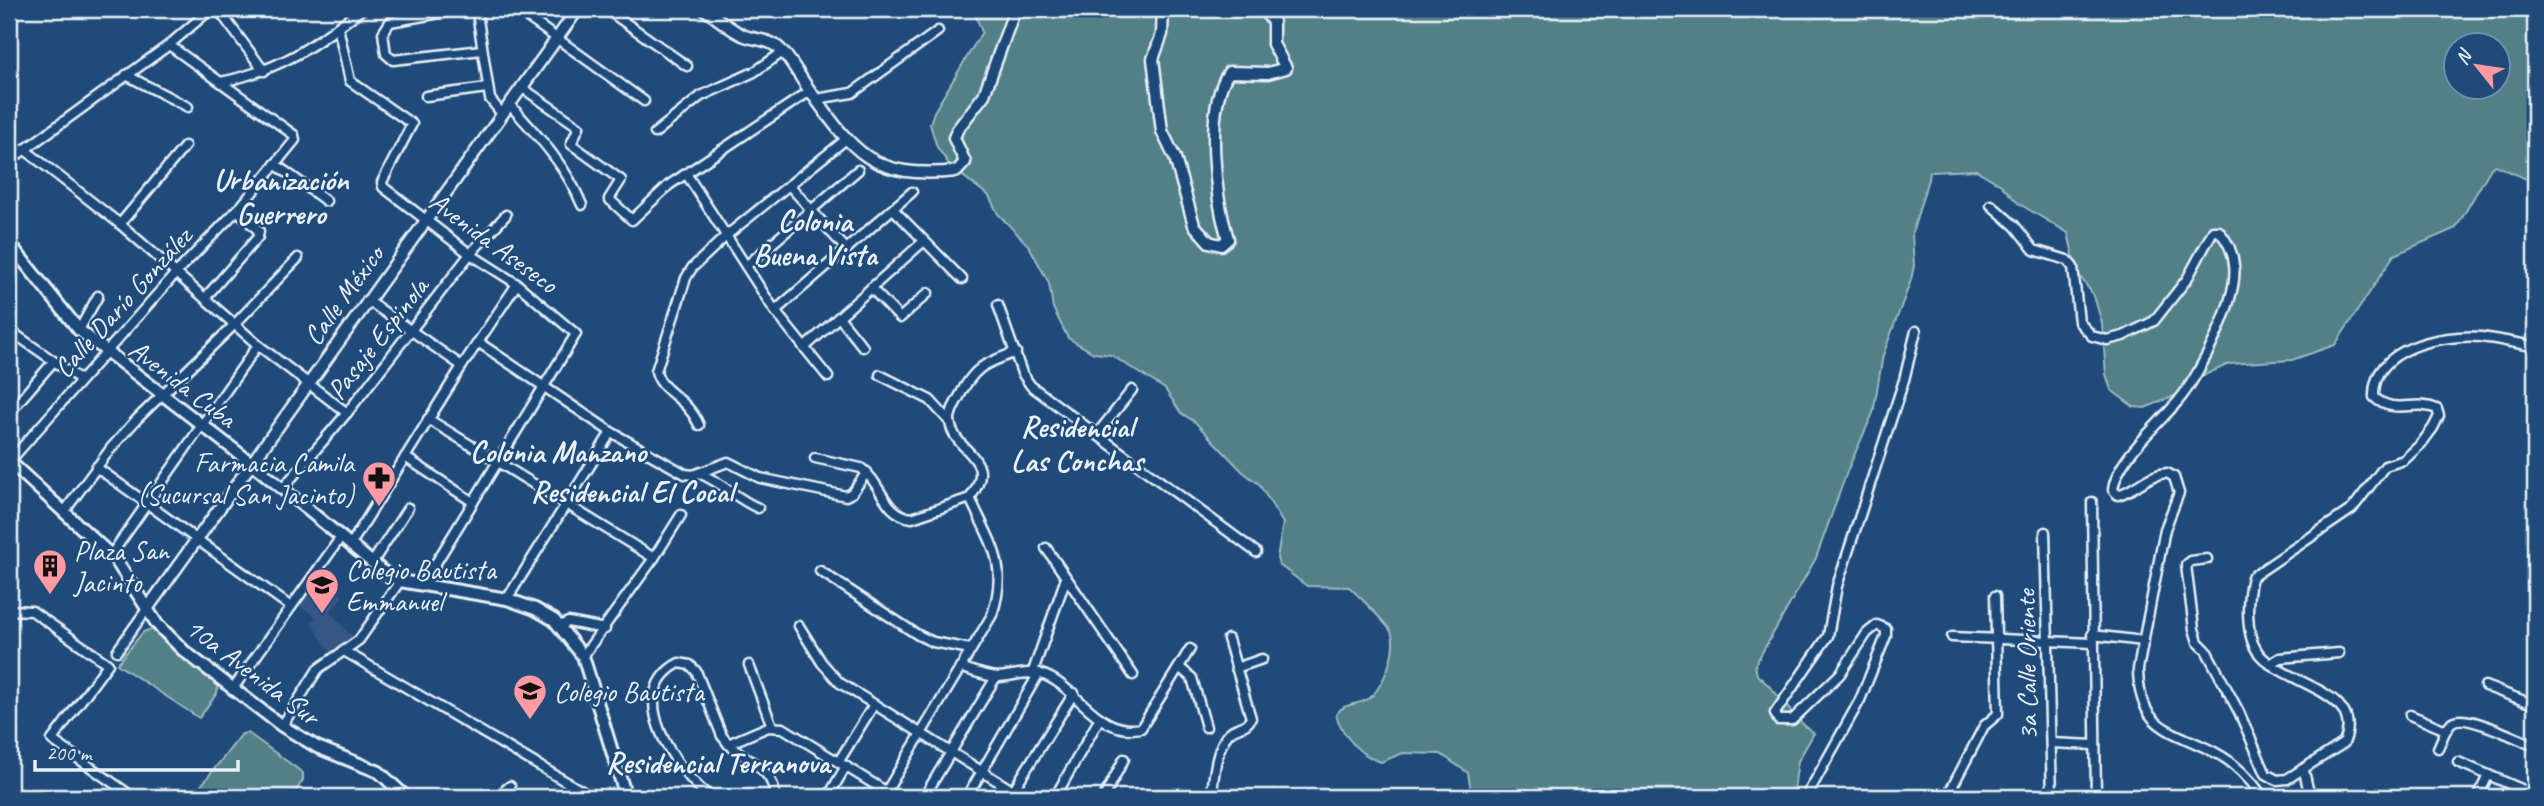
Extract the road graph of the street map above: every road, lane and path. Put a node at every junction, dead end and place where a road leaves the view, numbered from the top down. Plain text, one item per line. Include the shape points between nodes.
1 (211, 9) edge
2 (218, 9) edge
3 (362, 9) edge
4 (463, 9) edge
5 (471, 9) edge
6 (516, 9) edge
7 (578, 9) edge
8 (606, 9) edge
9 (704, 9) edge
10 (1015, 9) edge
11 (1163, 9) edge
12 (1263, 9) edge
13 (338, 27) junction
14 (938, 31) dead end
15 (557, 38) junction
16 (169, 45) junction
17 (482, 50) junction
18 (783, 52) junction
19 (687, 66) dead end
20 (264, 71) junction
21 (126, 75) junction
22 (221, 82) junction
23 (522, 87) junction
24 (487, 88) junction
25 (813, 95) junction
26 (426, 96) dead end
27 (644, 100) dead end
28 (509, 104) junction
29 (188, 107) dead end
30 (502, 114) junction
31 (655, 133) dead end
32 (845, 139) junction
33 (185, 146) dead end
34 (24, 149) junction
35 (9, 161) edge
36 (275, 164) junction
37 (858, 170) dead end
38 (687, 175) junction
39 (789, 185) junction
40 (912, 192) dead end
41 (326, 201) dead end
42 (582, 205) dead end
43 (1992, 205) dead end
44 (237, 210) junction
45 (894, 210) junction
46 (811, 211) junction
47 (506, 215) dead end
48 (425, 220) junction
49 (120, 224) junction
50 (727, 235) junction
51 (924, 241) junction
52 (9, 243) edge
53 (847, 250) junction
54 (470, 254) junction
55 (298, 258) dead end
56 (746, 266) junction
57 (176, 274) junction
58 (962, 279) dead end
59 (517, 284) junction
60 (871, 288) junction
61 (929, 293) dead end
62 (98, 296) dead end
63 (205, 298) junction
64 (367, 300) junction
65 (998, 305) dead end
66 (775, 311) junction
67 (839, 317) junction
68 (235, 324) junction
69 (9, 330) edge
70 (79, 330) junction
71 (1916, 331) dead end
72 (412, 332) junction
73 (478, 342) junction
74 (258, 345) junction
75 (2535, 346) edge
76 (863, 347) dead end
77 (804, 348) junction
78 (105, 352) junction
79 (1016, 352) junction
80 (53, 362) junction
81 (462, 366) junction
82 (880, 375) dead end
83 (828, 377) dead end
84 (81, 380) junction
85 (308, 382) junction
86 (542, 387) junction
87 (1132, 390) dead end
88 (162, 396) junction
89 (9, 412) edge
90 (347, 413) junction
91 (428, 419) junction
92 (950, 422) junction
93 (201, 425) junction
94 (699, 425) dead end
95 (611, 432) junction
96 (1097, 434) junction
97 (405, 457) junction
98 (815, 458) dead end
99 (9, 461) edge
100 (250, 462) junction
101 (496, 463) junction
102 (96, 467) junction
103 (867, 472) junction
104 (699, 473) junction
105 (283, 488) junction
106 (970, 498) junction
107 (473, 502) junction
108 (2092, 502) dead end
109 (148, 503) junction
110 (567, 504) junction
111 (408, 508) dead end
112 (758, 508) dead end
113 (65, 512) junction
114 (681, 515) dead end
115 (2045, 532) dead end
116 (341, 537) junction
117 (196, 538) junction
118 (351, 544) junction
119 (1046, 548) dead end
120 (1256, 552) dead end
121 (111, 555) junction
122 (654, 558) junction
123 (2207, 559) dead end
124 (372, 563) junction
125 (820, 571) dead end
126 (1066, 578) junction
127 (400, 581) junction
128 (423, 584) junction
129 (1995, 596) dead end
130 (507, 599) junction
131 (291, 607) junction
132 (147, 609) junction
133 (9, 610) edge
134 (157, 624) junction
135 (560, 626) junction
136 (799, 626) dead end
137 (605, 629) junction
138 (130, 634) junction
139 (1952, 637) dead end
140 (1997, 638) junction
141 (1228, 639) dead end
142 (2092, 639) junction
143 (2144, 641) junction
144 (2050, 642) junction
145 (970, 649) junction
146 (1190, 649) dead end
147 (117, 651) dead end
148 (344, 651) junction
149 (2339, 653) dead end
150 (583, 656) junction
151 (1262, 660) dead end
152 (749, 664) dead end
153 (2270, 664) junction
154 (960, 667) junction
155 (1179, 667) junction
156 (1236, 668) junction
157 (1035, 673) junction
158 (1133, 675) dead end
159 (996, 677) junction
160 (2485, 686) dead end
161 (232, 690) junction
162 (1074, 693) junction
163 (2535, 705) edge
164 (873, 706) junction
165 (2410, 715) dead end
166 (1100, 718) junction
167 (282, 726) junction
168 (772, 726) junction
169 (1206, 727) dead end
170 (2446, 730) junction
171 (920, 735) junction
172 (2535, 742) edge
173 (2051, 743) junction
174 (728, 744) junction
175 (2094, 745) junction
176 (2438, 748) dead end
177 (950, 754) junction
178 (1124, 759) dead end
179 (2458, 762) dead end
180 (843, 763) junction
181 (2304, 771) junction
182 (982, 773) junction
183 (2488, 775) junction
184 (510, 786) dead end
185 (1011, 794) edge
186 (885, 795) edge
187 (2535, 795) edge
188 (133, 797) edge
189 (406, 797) edge
190 (497, 797) edge
191 (592, 797) edge
192 (626, 797) edge
193 (710, 797) edge
194 (775, 797) edge
195 (828, 797) edge
196 (895, 797) edge
197 (925, 797) edge
198 (967, 797) edge
199 (1023, 797) edge
200 (1055, 797) edge
201 (1104, 797) edge
202 (1212, 797) edge
203 (1806, 797) edge
204 (1947, 797) edge
205 (2052, 797) edge
206 (2096, 797) edge
207 (2263, 797) edge
208 (2310, 797) edge
209 (2478, 797) edge

1 - 16 street
2 - 20 street
3 - 13 street
4 - 17 street via 390,22 383,33 386,54 393,60
5 - 17 street via 477,12
6 - 15 street
7 - 15 street, Calle México
8 - 19 street
9 - 18 street via 744,36 767,39
10 - 32 street via 984,95 954,138 965,162 957,171 921,172 878,164 859,154
11 - 12 street via 1162,34 1153,59 1162,131 1175,158 1194,225 1209,242 1221,245 1227,239 1217,192 1214,111 1220,84 1229,72 1268,73 1286,68 1273,44 1273,22
13 - 20 street via 304,53
13 - 48 street, Avenida Aseseco via 350,81 412,124 382,182
14 - 25 street via 852,93
15 - 23 street, Calle México
15 - 27 street
16 - 21 street
16 - 22 street
17 - 24 street
18 - 25 street
18 - 31 street via 754,72 701,96
20 - 22 street
21 - 29 street
21 - 34 street
22 - 36 street, Calle Darío González via 293,135 295,139
23 - 28 street, Calle México
23 - 38 street via 579,127 571,144 622,181 609,198 632,220 669,185
24 - 26 street
24 - 30 street via 492,104
25 - 32 street
25 - 38 street
28 - 30 street, Calle México
28 - 42 street via 557,158
30 - 48 street, Calle México
32 - 39 street
33 - 49 street
34 - 35 street
34 - 49 street
36 - 41 street
36 - 44 street, Calle Darío González
37 - 46 street
38 - 50 street
39 - 46 street
39 - 50 street
40 - 45 street
43 - 143 street via 2034,250 2067,260 2073,267 2079,322 2099,339 2123,337 2154,321 2187,279 2213,231 2219,231 2229,245 2234,284 2201,365 2180,399 2115,478 2113,490 2118,495 2159,473 2174,477 2178,487 2178,499 2165,529
44 - 57 street, Calle Darío González
44 - 63 street via 259,232 258,237
45 - 51 street
45 - 53 street
46 - 53 street
46 - 56 street
47 - 54 street, Pasaje Espinola
48 - 54 street, Avenida Aseseco
48 - 64 street, Calle México
49 - 57 street
50 - 56 street
50 - 94 street via 692,268 656,371 660,384 690,406
51 - 58 street
51 - 60 street
52 - 70 main road, Avenida Cuba
53 - 66 street
54 - 59 street, Avenida Aseseco
54 - 72 street, Pasaje Espinola
55 - 68 street
56 - 66 street
57 - 63 street
57 - 78 street, Calle Darío González
59 - 73 street
59 - 86 street, Avenida Aseseco via 576,334
60 - 61 street via 900,318
60 - 67 street
62 - 70 street
63 - 68 street
64 - 72 street
64 - 85 street, Calle México
65 - 79 street
66 - 77 street
67 - 76 street
67 - 77 street
68 - 74 street
68 - 88 street
69 - 80 street
70 - 78 main road, Avenida Cuba
71 - 203 street via 1837,586 1828,636 1775,713 1778,720 1792,720 1840,674 1867,633 1877,625 1886,629 1860,700
72 - 81 street
72 - 90 street, Pasaje Espinola
73 - 81 street
73 - 86 street
74 - 85 street
74 - 93 street
75 - 153 street via 2479,337 2437,339 2384,364 2376,377 2374,397 2388,407 2428,405 2437,409 2439,416 2421,444 2404,460 2385,466 2352,509 2252,577 2252,636 2255,648
77 - 83 street
78 - 84 street, Calle Darío González
78 - 88 main road, Avenida Cuba
79 - 92 street via 972,373
79 - 96 street via 1031,386
80 - 84 street
80 - 89 street
81 - 91 street
82 - 92 street via 930,400
84 - 99 street, Calle Darío González
85 - 90 street
85 - 100 street, Calle México
86 - 95 street
86 - 101 street
87 - 96 street
88 - 93 main road, Avenida Cuba
88 - 102 street
90 - 105 street, Pasaje Espinola
91 - 97 street
91 - 101 street
92 - 106 street via 980,468
93 - 100 main road, Avenida Cuba
93 - 109 street
95 - 104 street via 685,474
95 - 110 street
96 - 120 street
97 - 107 street
97 - 118 street
98 - 103 street
99 - 113 main road, 10a Avenida Sur
100 - 105 main road, Avenida Cuba
100 - 117 street, Calle México
101 - 107 street
101 - 110 street
102 - 109 street
102 - 113 street
103 - 104 street via 846,496 760,478 728,463
103 - 106 street via 889,507 912,519
104 - 112 street
105 - 116 main road, Avenida Cuba
106 - 145 street via 999,562 1001,579 992,615
107 - 128 street
108 - 142 street
109 - 117 street
109 - 121 street
110 - 122 street
110 - 130 street
111 - 124 street
113 - 121 main road, 10a Avenida Sur
114 - 122 street
115 - 144 street, 3a Calle Oriente
116 - 118 main road, Avenida Cuba
116 - 131 street
117 - 131 street
117 - 132 street, Calle México
118 - 124 main road, Avenida Cuba
119 - 126 street
121 - 132 main road, 10a Avenida Sur
122 - 137 street
123 - 181 street via 2186,565 2198,642 2239,712 2266,774 2277,780
124 - 127 main road, Avenida Cuba
125 - 145 street via 918,635
126 - 157 street
126 - 158 street
127 - 128 main road, Avenida Cuba
127 - 148 street via 359,640
128 - 130 main road, Avenida Cuba
129 - 140 street
130 - 135 main road, Avenida Cuba via 535,608
131 - 161 street
132 - 134 main road, 10a Avenida Sur
132 - 138 street
133 - 188 street via 32,611 108,664 53,735 53,742
134 - 138 street via 147,623
134 - 161 main road, 10a Avenida Sur
135 - 137 street via 568,622
135 - 150 main road, Avenida Cuba
136 - 164 street via 832,674
137 - 150 street
138 - 147 street
139 - 140 street
140 - 144 street
140 - 204 street via 1998,714 1984,726
141 - 156 street
142 - 143 street
142 - 144 street
142 - 175 street
143 - 207 street via 2138,681 2149,713 2170,733 2229,761
144 - 173 street, 3a Calle Oriente
145 - 154 street
146 - 155 street
148 - 167 street via 318,669
148 - 191 street
149 - 153 street via 2280,658
150 - 192 main road, Avenida Cuba
151 - 156 street
152 - 168 street
153 - 181 street via 2336,698 2347,722 2344,743
154 - 159 street
154 - 171 street
155 - 166 street via 1141,728 1119,729
155 - 169 street via 1192,678
156 - 202 street via 1251,718 1247,725 1229,733 1221,746
157 - 159 street
157 - 162 street
157 - 182 street
159 - 177 street
160 - 163 street
161 - 167 main road, 10a Avenida Sur
162 - 166 street via 1078,703
162 - 185 street
164 - 171 street
164 - 180 street
165 - 170 street
166 - 200 street
167 - 189 main road, 10a Avenida Sur via 317,747 379,772
168 - 174 street
168 - 180 street
170 - 172 street via 2451,722 2464,719
170 - 176 street
171 - 177 street
171 - 186 street
173 - 175 street
173 - 205 street, 3a Calle Oriente
174 - 193 street via 696,671 685,663 674,665 655,694 657,723 683,770
174 - 194 street via 769,775
175 - 206 street
177 - 182 street
177 - 197 street
178 - 201 street
179 - 183 street
180 - 186 street
180 - 195 street
181 - 208 street
182 - 185 street
182 - 198 street
183 - 187 street
183 - 209 street
184 - 190 street
185 - 199 street
186 - 196 street

